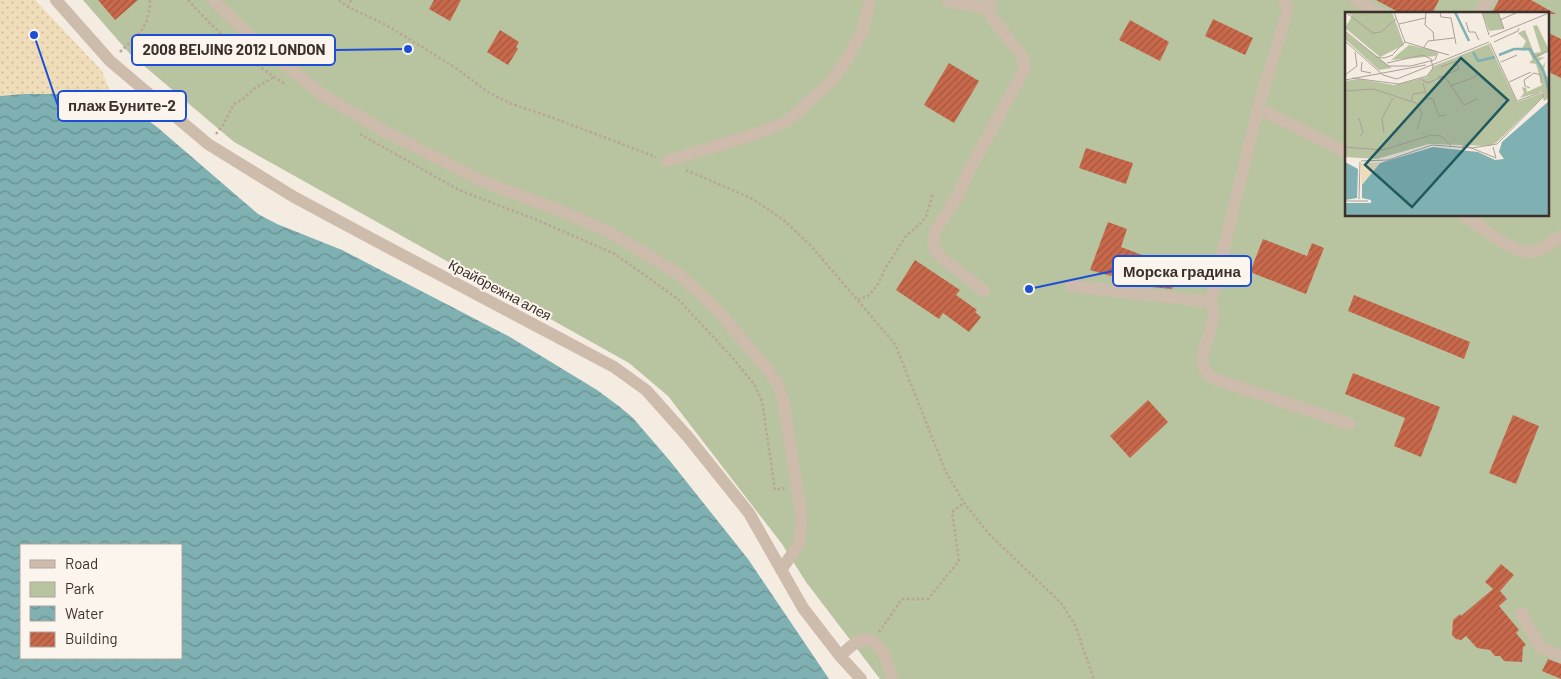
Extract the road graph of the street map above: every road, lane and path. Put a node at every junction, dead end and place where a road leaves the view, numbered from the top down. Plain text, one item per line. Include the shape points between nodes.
1 (56, 0) edge
2 (150, 0) edge
3 (188, 0) edge
4 (213, 0) edge
5 (338, 0) edge
6 (351, 0) edge
7 (870, 0) edge
8 (1284, 0) edge
9 (1356, 0) edge
10 (1488, 0) edge
11 (948, 1) edge
12 (989, 4) edge
13 (348, 7) junction
14 (1378, 12) edge
15 (1481, 12) edge
16 (110, 61) junction
17 (274, 77) junction
18 (290, 86) dead end
19 (1258, 108) junction
20 (358, 133) dead end
21 (208, 144) junction
22 (1345, 152) edge
23 (667, 161) junction
24 (933, 193) dead end
25 (1466, 216) edge
26 (1561, 236) edge
27 (1071, 286) dead end
28 (984, 291) dead end
29 (858, 300) junction
30 (1211, 302) junction
31 (1350, 424) dead end
32 (797, 486) junction
33 (964, 503) junction
34 (781, 570) junction
35 (1521, 613) dead end
36 (873, 641) junction
37 (840, 656) junction
38 (1561, 656) edge
39 (860, 679) edge
40 (892, 679) edge
41 (1094, 679) edge

1 - 16 lane, Крайбрежна алея
2 - 16 path via 149,16 141,32
3 - 17 path via 220,33
4 - 32 lane via 247,33 328,98 482,182 611,233 679,274 719,312 778,383
5 - 13 path
6 - 13 path
7 - 23 lane via 863,30 847,59 830,83 786,122
8 - 19 lane via 1286,16
9 - 14 lane
10 - 15 lane
11 - 12 lane
12 - 28 lane via 994,20 1023,58 1024,70 933,240 935,250 942,258
13 - 23 path via 386,25 509,103
16 - 21 lane, Крайбрежна алея
17 - 18 path
17 - 21 path via 234,104
19 - 22 lane
19 - 30 lane
20 - 32 path via 459,190 615,254 678,299 754,384 762,401 775,490
21 - 34 lane, Крайбрежна алея via 294,197 614,367 646,390 749,513
23 - 29 path via 753,199 786,222
24 - 29 path via 922,222 906,236 877,286 868,296
25 - 26 lane via 1505,245 1517,249 1533,252
27 - 30 lane
29 - 33 path via 895,344 945,470
30 - 31 lane via 1213,318 1202,360 1203,367 1212,378
32 - 34 lane via 801,534 799,544
33 - 36 path via 952,512 959,561 928,599 902,599
33 - 41 path via 989,534 1061,603 1074,625
34 - 37 lane, Крайбрежна алея via 803,608
35 - 38 lane via 1540,647
36 - 37 lane via 856,642
36 - 40 lane via 881,649
37 - 39 lane, Крайбрежна алея

